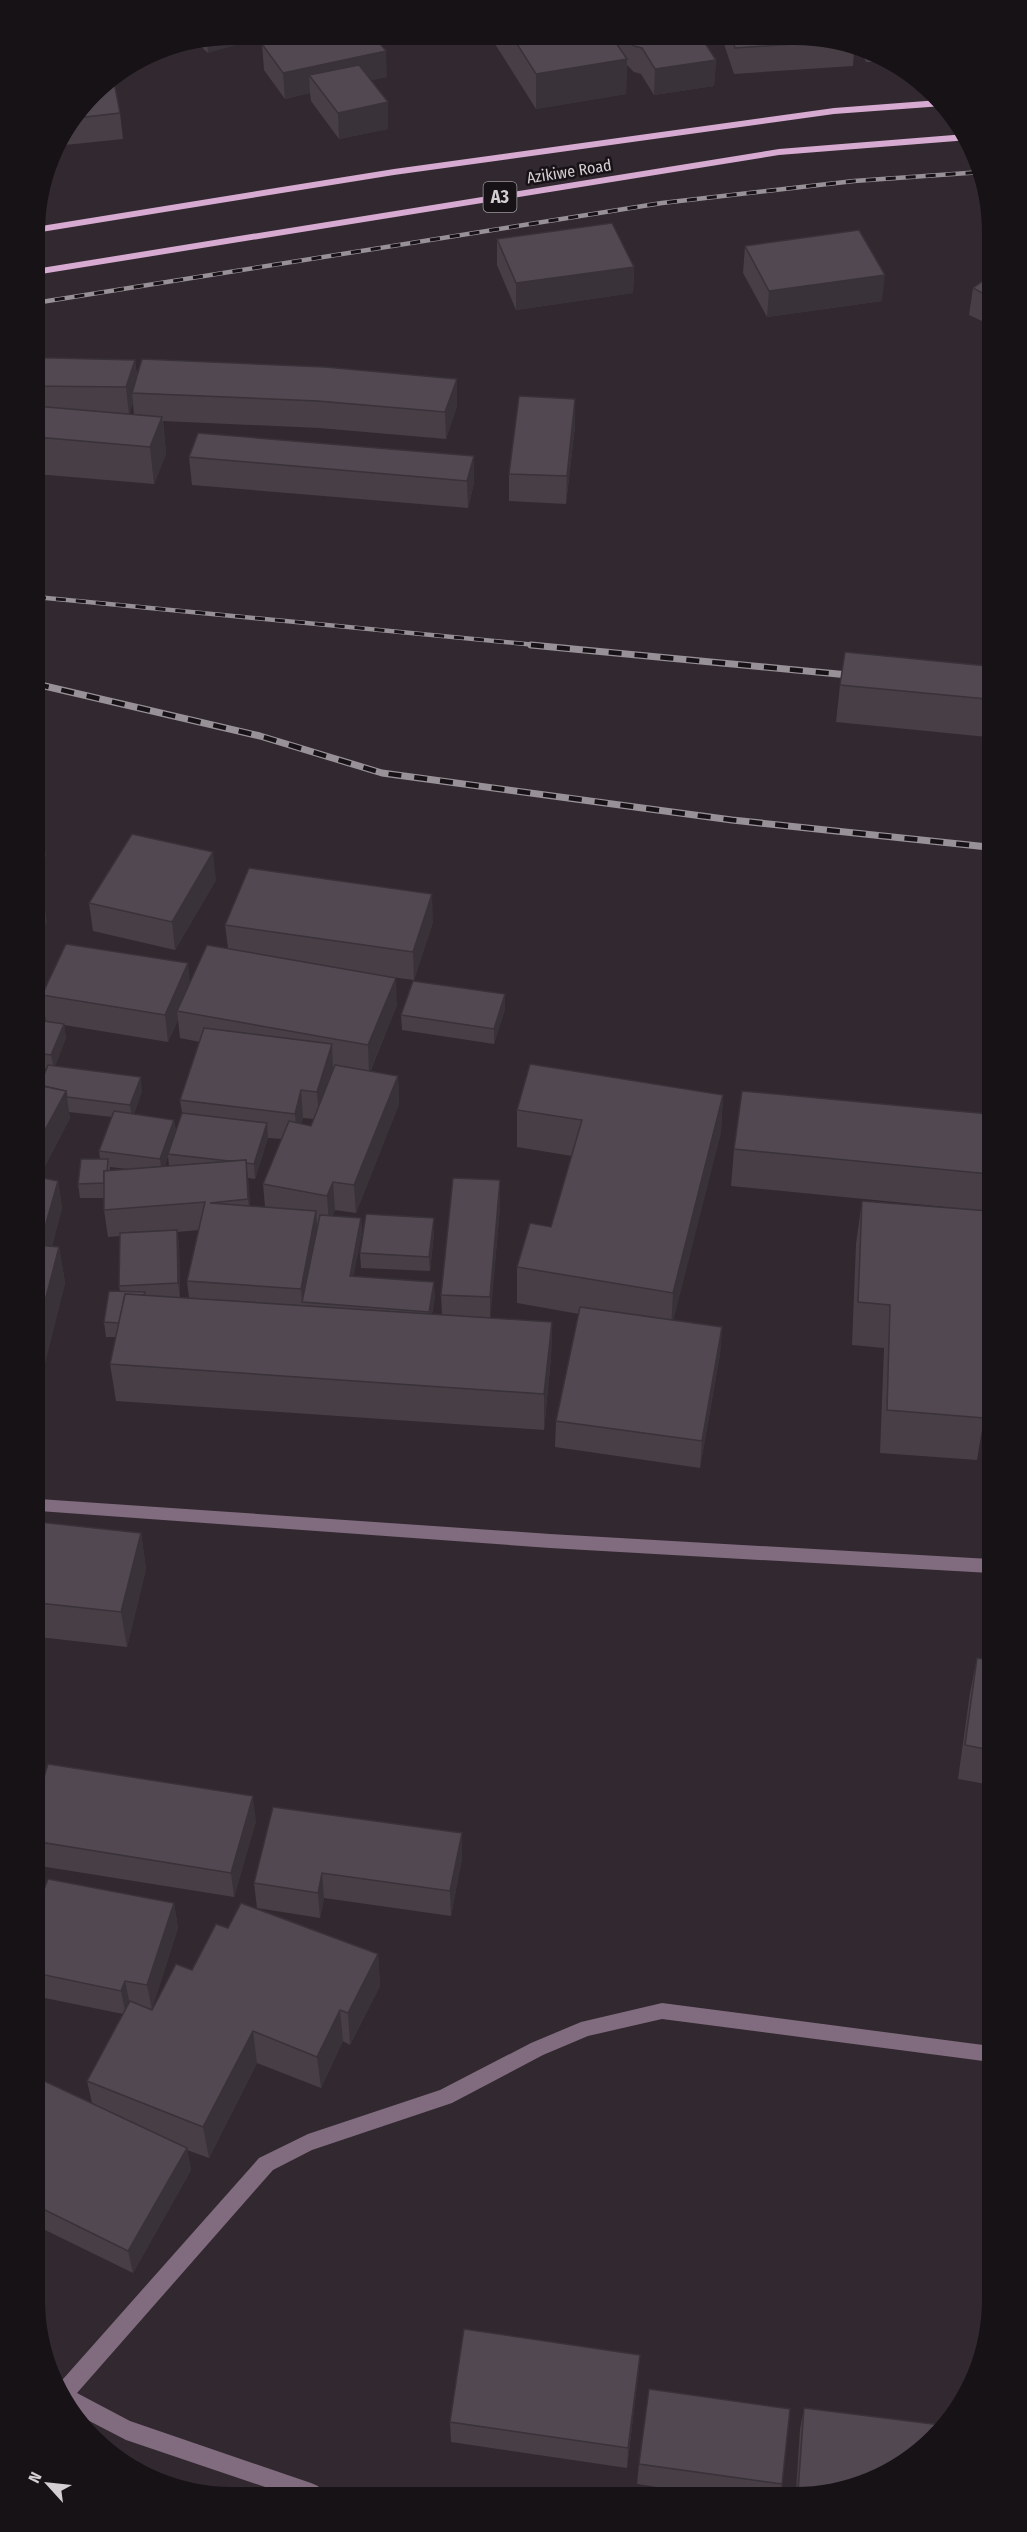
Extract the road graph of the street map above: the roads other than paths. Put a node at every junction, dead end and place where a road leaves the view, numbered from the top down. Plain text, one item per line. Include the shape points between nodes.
1 (930, 104) edge
2 (956, 138) edge
3 (45, 228) edge
4 (45, 270) edge
5 (45, 1505) edge
6 (982, 1566) edge
7 (982, 2053) edge
8 (68, 2388) edge
9 (77, 2405) edge
10 (293, 2487) edge

1 - 3 main road, Azikiwe Road / A3 via 834,111 394,172
2 - 4 main road, Azikiwe Road / A3 via 779,152
5 - 6 street via 568,1542
7 - 8 street via 662,2011 587,2028 445,2097 308,2143 266,2164
9 - 10 street via 126,2430

